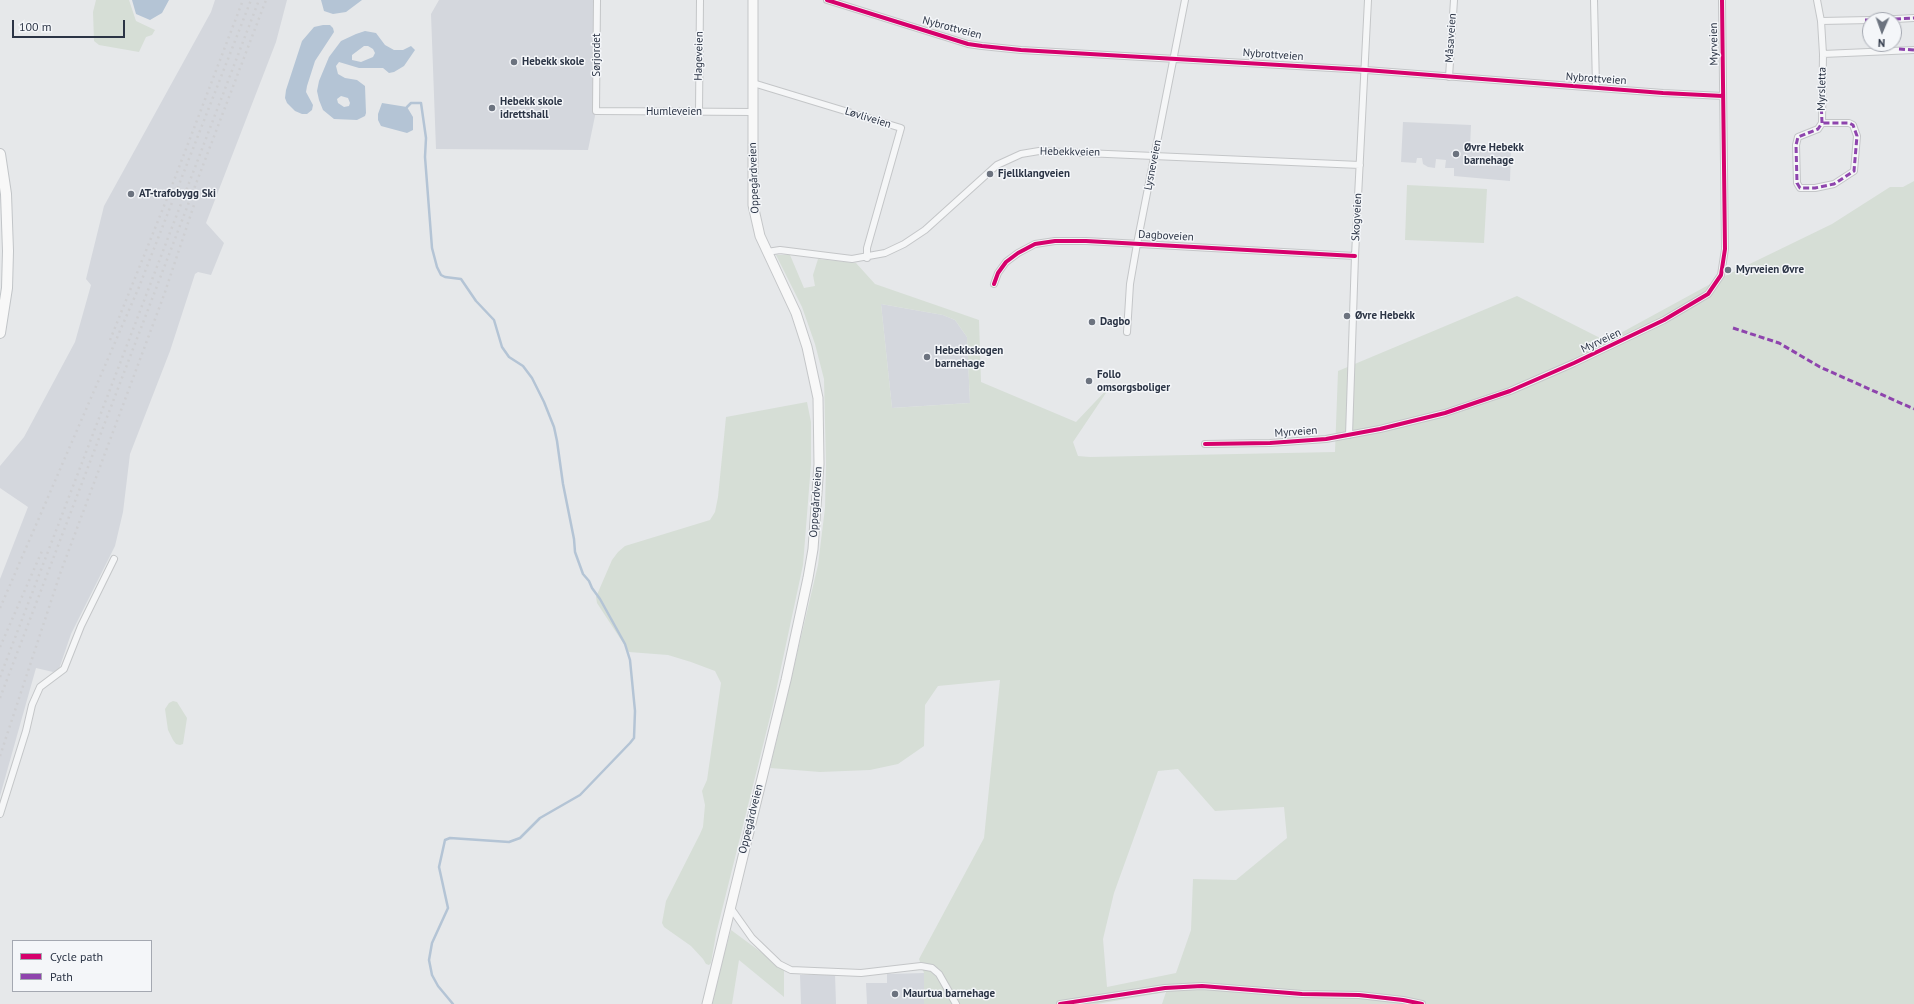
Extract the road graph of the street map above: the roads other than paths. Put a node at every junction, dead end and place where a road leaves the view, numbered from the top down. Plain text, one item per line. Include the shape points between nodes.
1 (597, 0) edge
2 (700, 0) edge
3 (753, 0) edge
4 (827, 0) edge
5 (1185, 0) edge
6 (1368, 0) edge
7 (1454, 0) edge
8 (1594, 0) edge
9 (1722, 0) edge
10 (1818, 0) edge
11 (1914, 18) edge
12 (1902, 19) edge
13 (1862, 20) edge
14 (1821, 21) junction
15 (1914, 50) edge
16 (1822, 54) junction
17 (1174, 58) junction
18 (1366, 70) junction
19 (1448, 77) junction
20 (753, 83) junction
21 (1596, 88) junction
22 (1724, 96) junction
23 (596, 111) joint
24 (699, 112) junction
25 (753, 112) junction
26 (1822, 123) junction
27 (0, 154) edge
28 (1155, 156) junction
29 (1360, 165) junction
30 (1137, 244) junction
31 (767, 252) junction
32 (1355, 256) junction
33 (867, 258) junction
34 (994, 284) dead end
35 (1127, 332) dead end
36 (0, 333) edge
37 (1349, 435) junction
38 (1205, 444) dead end
39 (114, 559) dead end
40 (0, 814) edge
41 (730, 907) junction
42 (707, 1004) edge
43 (956, 1004) edge
44 (1060, 1004) edge
45 (1422, 1004) edge

1 - 23 street, Sørjordet
2 - 24 street, Hageveien
3 - 20 main road, Oppegårdveien
4 - 17 street, Nybrottveien via 968,44 1021,50
5 - 17 street, Lysneveien
6 - 18 street, Skogveien
7 - 19 street, Måsaveien
8 - 21 street
9 - 22 street, Myrveien
10 - 14 street, Myrsletta
11 - 12 street
13 - 14 street
14 - 16 street, Myrsletta
15 - 16 street, Myrsletta
16 - 26 street, Myrsletta
17 - 18 street, Nybrottveien
17 - 28 street, Lysneveien
18 - 19 street, Nybrottveien
18 - 29 street, Skogveien
19 - 21 street, Nybrottveien
20 - 25 main road, Oppegårdveien
20 - 33 street, Løvliveien via 901,128 867,248
21 - 22 street, Nybrottveien
22 - 37 street, Myrveien via 1725,254 1721,275 1708,294 1629,338 1516,389 1445,413
23 - 24 street, Humleveien
24 - 25 street, Humleveien
25 - 31 main road, Oppegårdveien via 753,205 758,230
26 - 26 street, Myrsletta via 1818,129 1798,137 1797,183 1800,188 1834,184 1854,171 1857,136 1853,125
27 - 36 main road via 6,194 8,251 6,294
28 - 29 street, Hebekkveien
28 - 30 street, Lysneveien
28 - 33 street, Hebekkveien via 1047,150 1021,154 992,169 911,240 892,250
29 - 32 street, Skogveien
30 - 32 street, Dagboveien
30 - 34 street, Dagboveien via 1086,241 1036,244 1006,262
30 - 35 street, Lysneveien via 1130,284
31 - 33 street, Hebekkveien via 780,250 848,259
31 - 41 main road, Oppegårdveien via 796,313 807,347 818,398 819,464 808,578 786,680
32 - 37 street, Skogveien
37 - 38 street, Myrveien via 1308,441
39 - 40 street via 81,626 64,669 40,687 32,705
41 - 42 main road, Oppegårdveien
41 - 43 street via 752,938 779,964 791,970 861,973 921,966 932,968 939,974
44 - 45 street via 1165,988 1202,986 1302,994 1359,995

